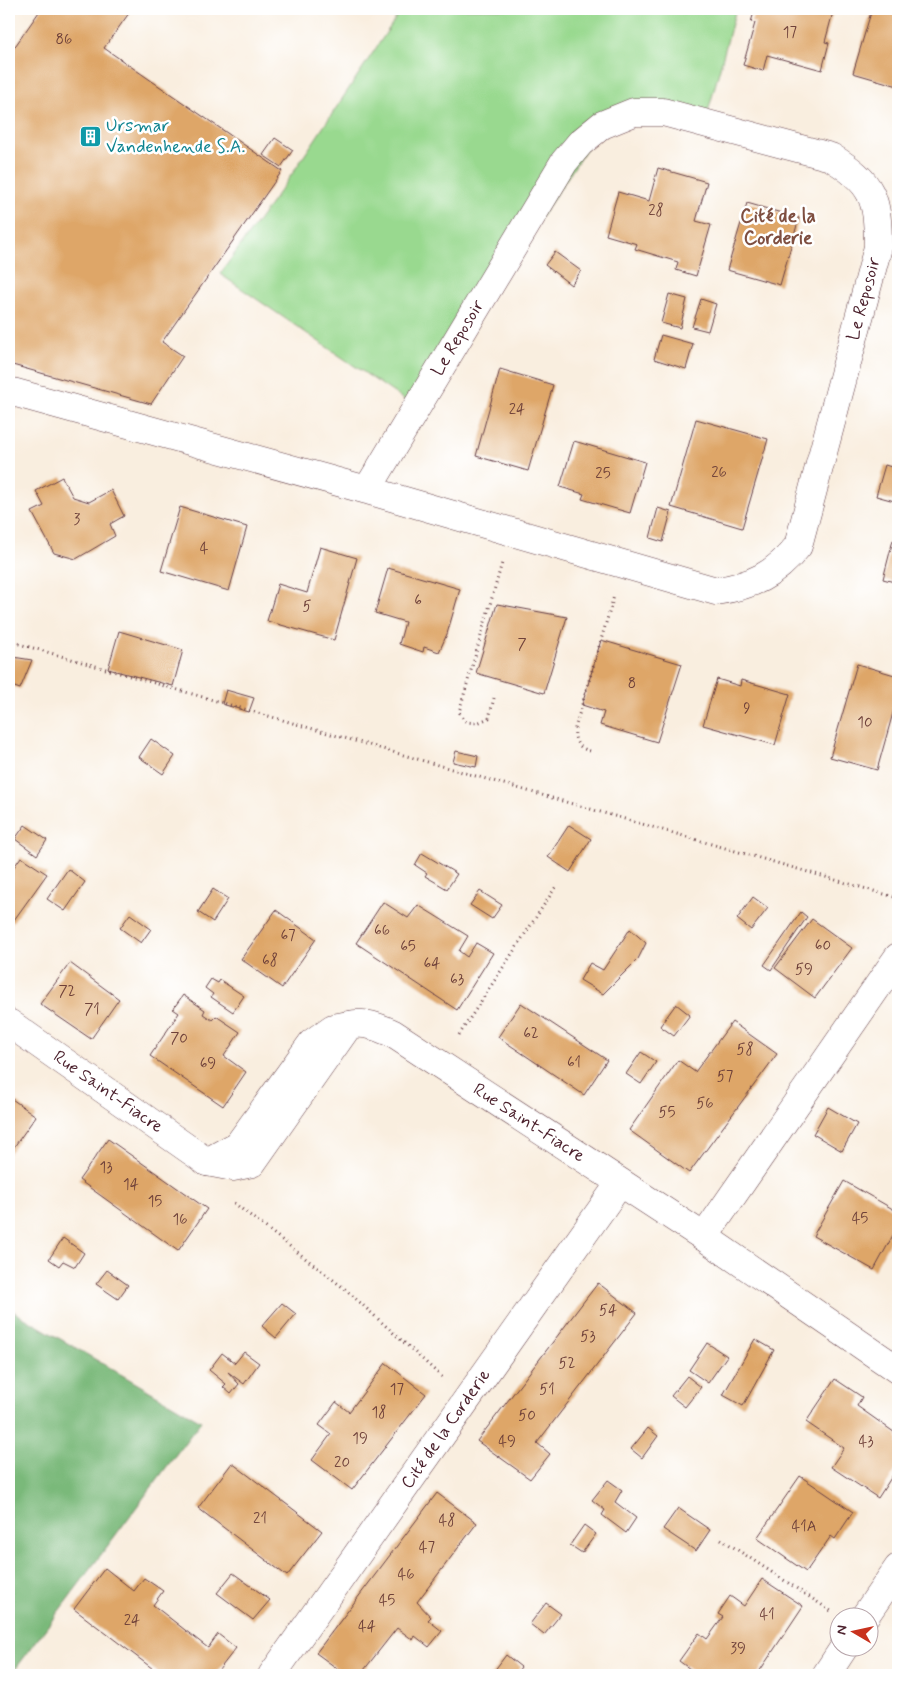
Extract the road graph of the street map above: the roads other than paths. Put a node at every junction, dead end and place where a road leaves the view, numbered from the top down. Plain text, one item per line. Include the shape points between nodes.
1 (9, 391) edge
2 (367, 490) junction
3 (898, 957) edge
4 (9, 1023) edge
5 (620, 1183) junction
6 (704, 1237) junction
7 (898, 1370) edge
8 (898, 1568) edge
9 (872, 1606) edge
10 (838, 1656) edge
11 (272, 1675) edge
12 (826, 1675) edge

1 - 2 street, Le Reposoir
2 - 2 street, Le Reposoir via 564,162 602,125 634,112 663,112 831,157 854,171 870,188 878,219 878,247 798,546 784,564 760,579 742,588 716,591
3 - 6 street
4 - 5 street, Rue Saint-Fiacre via 207,1162 233,1167 252,1163 349,1025 376,1026 392,1033
5 - 6 street, Rue Saint-Fiacre
5 - 11 street, Cité de la Corderie
6 - 7 street, Rue Saint-Fiacre
8 - 9 street
10 - 12 street

